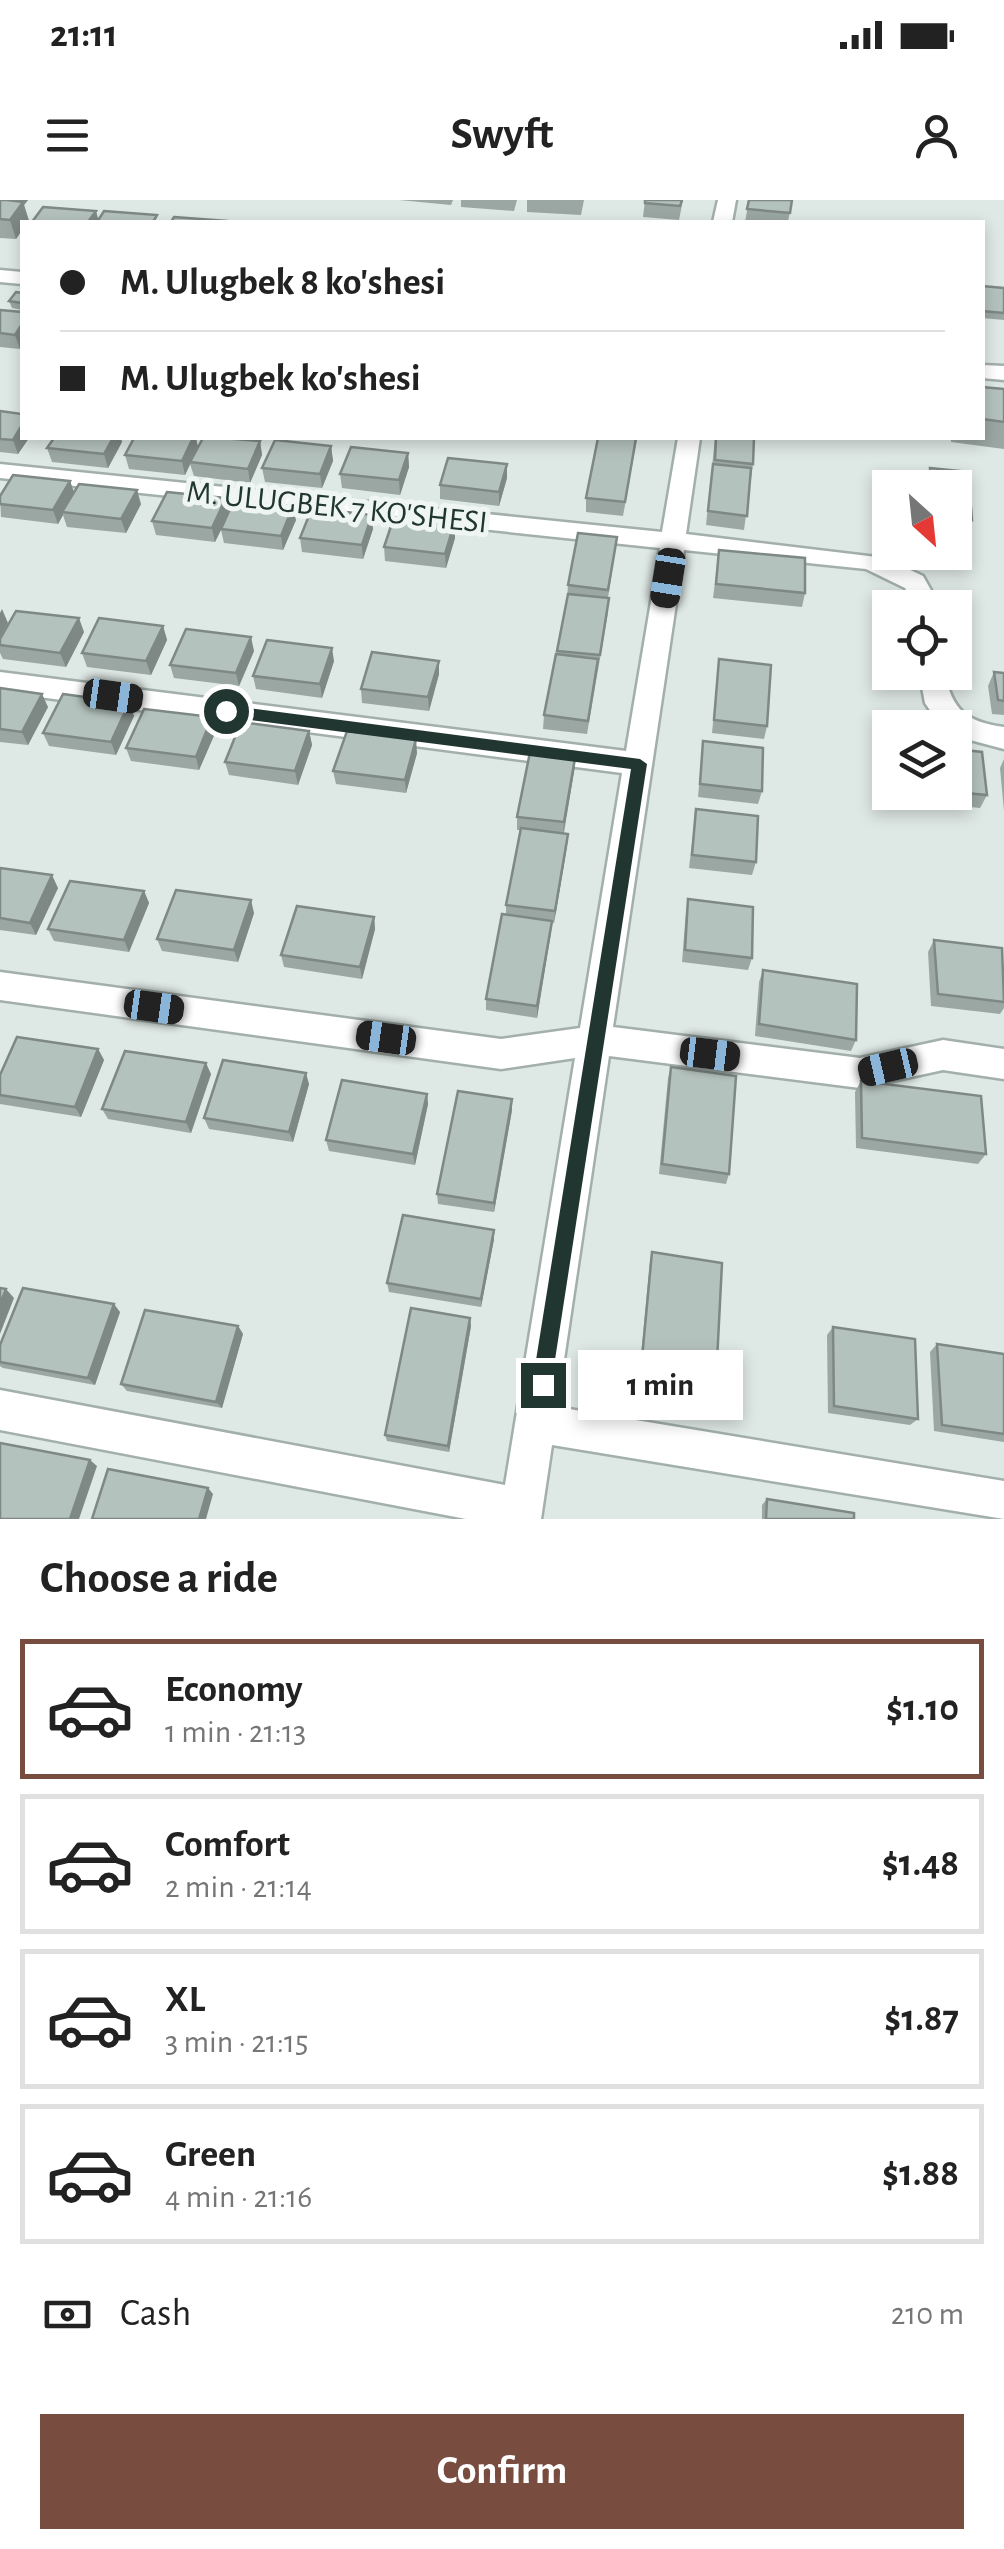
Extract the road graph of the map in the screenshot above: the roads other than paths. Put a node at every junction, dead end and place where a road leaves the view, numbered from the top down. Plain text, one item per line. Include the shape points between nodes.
1 (688, 440) edge
2 (0, 472) edge
3 (674, 540) junction
4 (920, 590) edge
5 (0, 682) edge
6 (934, 690) edge
7 (1001, 738) edge
8 (640, 764) junction
9 (0, 986) edge
10 (597, 1040) junction
11 (1004, 1064) edge
12 (0, 1410) edge
13 (537, 1423) junction
14 (1004, 1501) edge
15 (520, 1514) edge

1 - 3 street
2 - 3 street, M. ULUGBEK 7 KO'SHESI
3 - 4 street, M. ULUGBEK 7 KO'SHESI via 868,561 893,568
3 - 8 street
5 - 8 street
6 - 7 street via 949,720
8 - 10 street
9 - 10 street via 501,1054
10 - 11 street via 860,1073 943,1055
10 - 13 street
12 - 15 street
13 - 14 street
13 - 15 street

